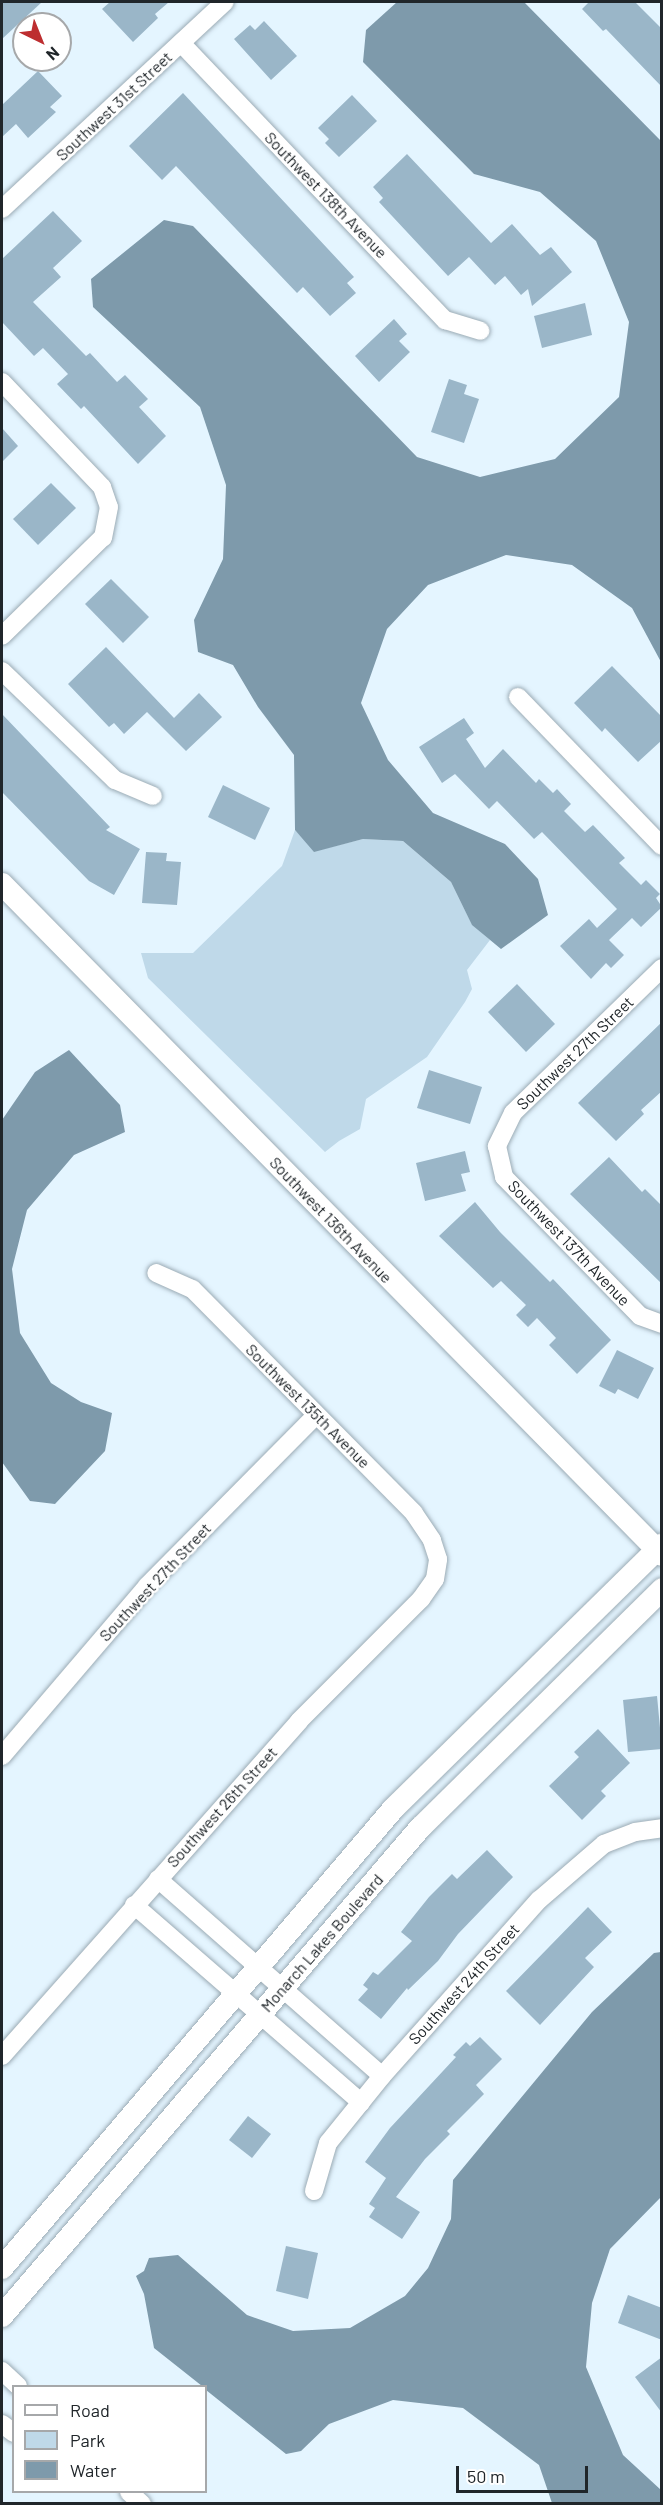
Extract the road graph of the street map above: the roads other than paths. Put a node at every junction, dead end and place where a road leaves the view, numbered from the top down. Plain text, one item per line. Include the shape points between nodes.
1 (225, 2) edge
2 (181, 43) junction
3 (2, 209) edge
4 (480, 331) dead end
5 (2, 382) edge
6 (2, 636) edge
7 (2, 671) edge
8 (518, 697) dead end
9 (153, 796) dead end
10 (662, 846) edge
11 (2, 884) edge
12 (662, 968) edge
13 (497, 1146) joint
14 (156, 1273) dead end
15 (662, 1324) edge
16 (316, 1415) junction
17 (660, 1550) edge
18 (438, 1559) joint
19 (662, 1589) edge
20 (2, 1756) edge
21 (662, 1828) edge
22 (158, 1879) junction
23 (134, 1905) junction
24 (258, 1968) junction
25 (283, 1989) junction
26 (236, 1993) junction
27 (261, 2014) junction
28 (2, 2056) edge
29 (382, 2076) junction
30 (361, 2102) junction
31 (314, 2191) dead end
32 (2, 2268) edge
33 (2, 2316) edge
34 (2, 2371) edge
35 (17, 2385) edge
36 (130, 2493) edge
37 (142, 2504) edge

1 - 2 street, Southwest 31st Street
2 - 3 street, Southwest 31st Street
2 - 4 street, Southwest 138th Avenue via 445,320
5 - 6 street via 102,487 109,507 103,537
7 - 9 street via 115,780
8 - 10 street
11 - 17 street, Southwest 136th Avenue
12 - 13 street, Southwest 27th Street via 513,1113
13 - 15 street, Southwest 137th Avenue via 504,1177 640,1316
14 - 16 street, Southwest 135th Avenue via 192,1289
16 - 18 street, Southwest 135th Avenue via 414,1513 432,1540
16 - 20 street, Southwest 27th Street via 147,1586
17 - 24 street, Monarch Lakes Boulevard via 393,1809
18 - 22 street, Southwest 26th Street via 435,1579 421,1599 298,1721
19 - 25 street, Monarch Lakes Boulevard via 420,1828
21 - 29 street, Southwest 24th Street via 635,1832 604,1844 539,1900
22 - 23 street, Southwest 26th Street
22 - 24 street
23 - 26 street
23 - 28 street, Southwest 26th Street
24 - 25 street
24 - 26 street, Monarch Lakes Boulevard
25 - 27 street, Monarch Lakes Boulevard
25 - 29 street
26 - 27 street
26 - 32 street, Monarch Lakes Boulevard
27 - 30 street
27 - 33 street, Monarch Lakes Boulevard
29 - 30 street, Southwest 24th Street
30 - 31 street, Southwest 24th Street via 328,2143
34 - 35 street
36 - 37 street

